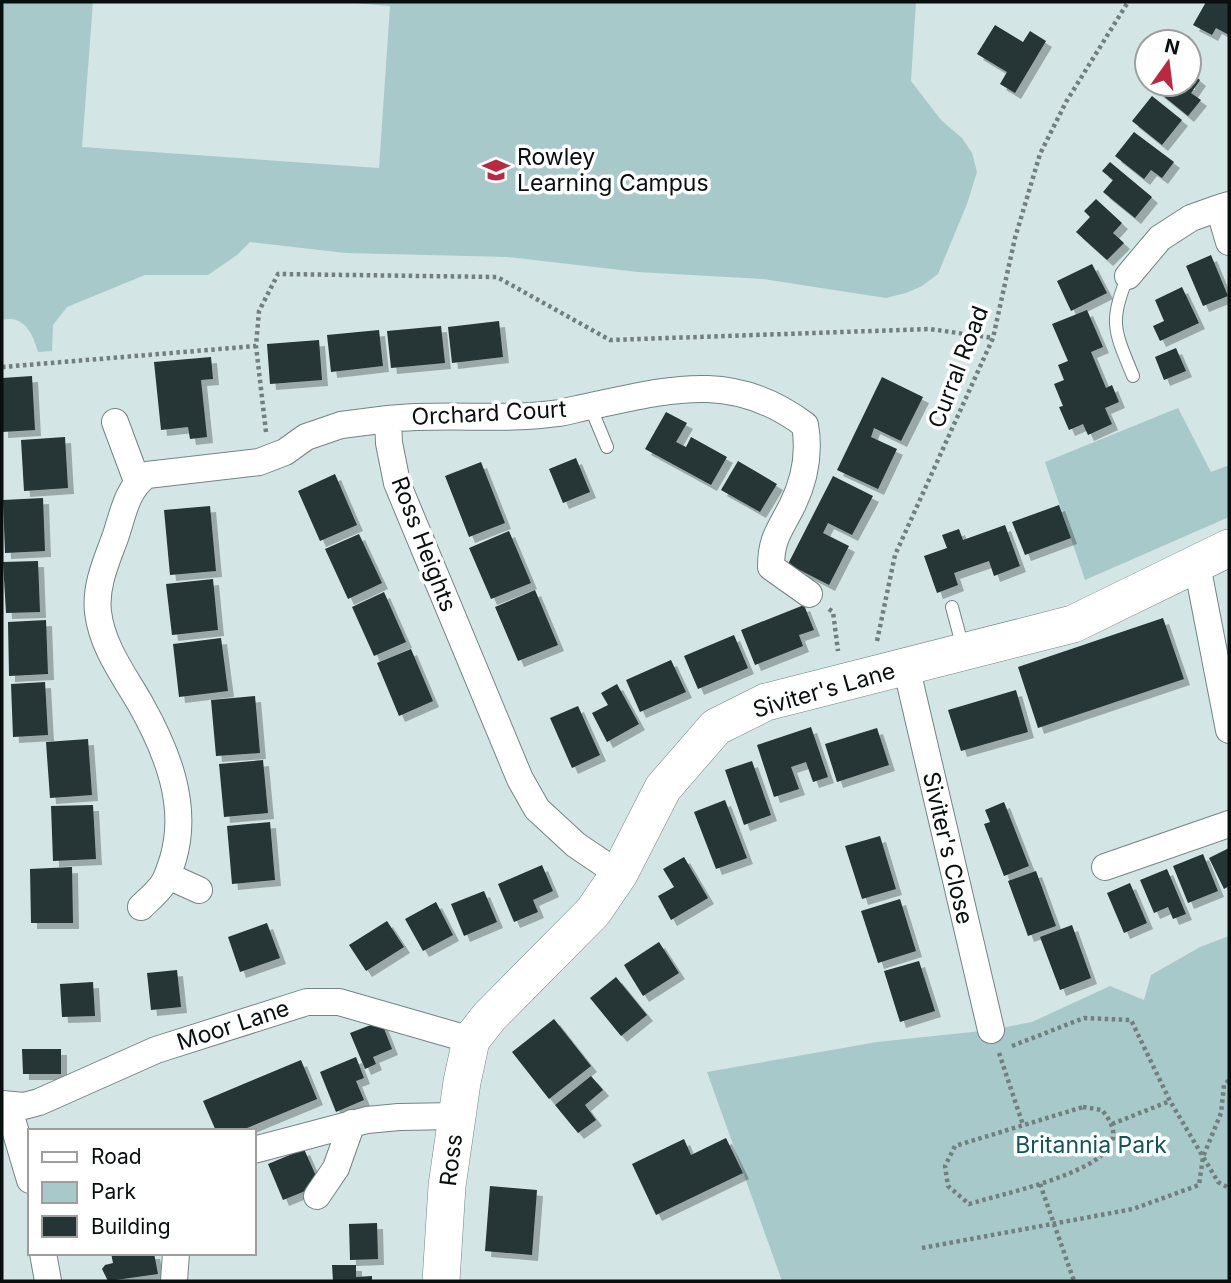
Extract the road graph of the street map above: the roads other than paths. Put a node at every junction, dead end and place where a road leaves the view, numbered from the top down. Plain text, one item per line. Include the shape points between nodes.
1 (1224, 206) edge
2 (1229, 242) edge
3 (1128, 276) joint
4 (1133, 376) dead end
5 (590, 406) junction
6 (388, 419) junction
7 (115, 422) dead end
8 (607, 447) dead end
9 (137, 481) junction
10 (1229, 548) edge
11 (1197, 565) junction
12 (809, 594) road end
13 (952, 607) dead end
14 (964, 652) junction
15 (906, 666) junction
16 (1229, 730) edge
17 (1229, 824) edge
18 (1105, 867) dead end
19 (619, 874) junction
20 (168, 876) junction
21 (199, 890) dead end
22 (141, 907) dead end
23 (471, 1040) junction
24 (1000, 1043) road end
25 (5, 1105) edge
26 (456, 1116) junction
27 (352, 1123) junction
28 (256, 1149) edge
29 (28, 1174) edge
30 (317, 1196) dead end
31 (43, 1255) edge
32 (176, 1255) edge
33 (48, 1281) edge
34 (174, 1281) edge
35 (441, 1281) edge

1 - 2 street
1 - 3 street via 1191,218 1160,238
3 - 4 lane via 1115,316 1117,335
5 - 6 street, Orchard Court via 523,416
5 - 8 lane
5 - 12 street, Orchard Court via 672,389 731,390 778,407 805,425 804,478 774,536 771,567
6 - 9 street via 341,425 258,462 147,475
6 - 19 street, Ross Heights via 397,483 520,779 537,809 576,845
7 - 9 street
9 - 20 street via 102,575 98,610 108,647 153,728 172,776 180,819
10 - 11 street, Siviter's Lane
11 - 14 street, Siviter's Lane via 1073,624
11 - 16 street
13 - 14 lane
14 - 15 street, Siviter's Lane
15 - 19 street, Siviter's Lane via 766,702 716,727 663,788
15 - 24 street, Siviter's Close
17 - 18 street
19 - 23 street, Siviter's Lane via 593,912
20 - 21 street
20 - 22 street
23 - 25 street, Moor Lane via 339,1002 307,1002 156,1050 39,1102
23 - 26 street, Ross
25 - 29 street
26 - 27 street
26 - 35 street, Ross
27 - 28 street
27 - 30 street via 336,1168
31 - 33 street
32 - 34 street

